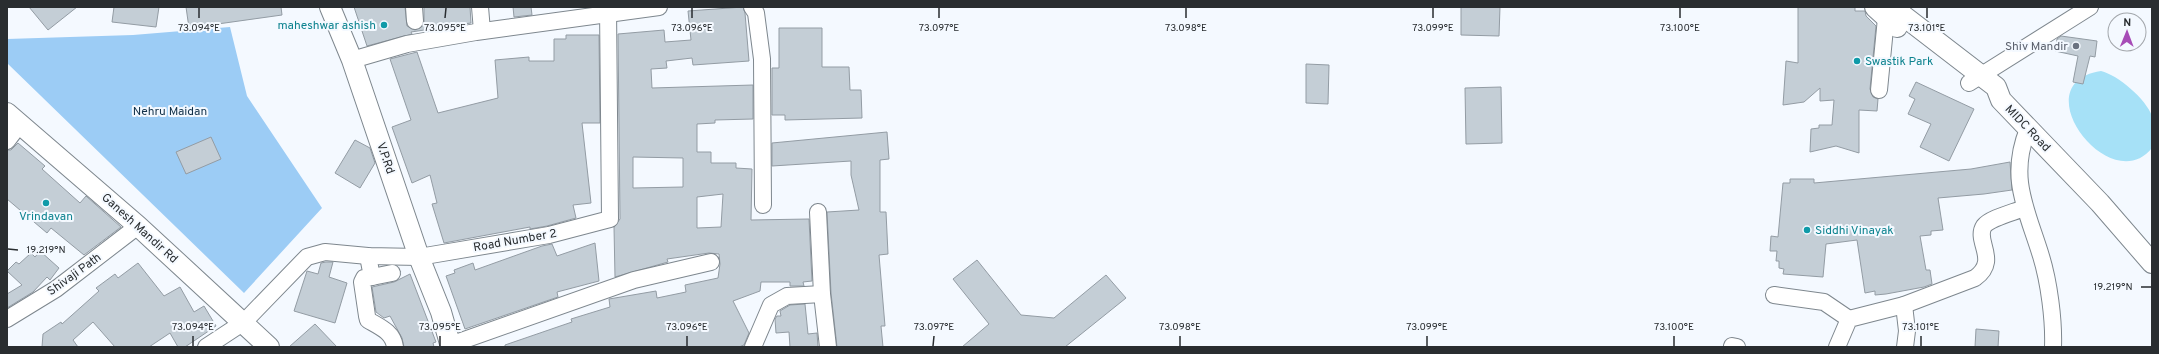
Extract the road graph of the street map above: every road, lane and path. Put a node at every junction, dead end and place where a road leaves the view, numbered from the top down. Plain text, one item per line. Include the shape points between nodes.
1 (330, 7) edge
2 (480, 7) edge
3 (659, 7) edge
4 (752, 7) edge
5 (2090, 7) edge
6 (1891, 10) edge
7 (608, 11) edge
8 (482, 31) junction
9 (352, 60) junction
10 (1975, 79) junction
11 (1879, 90) dead end
12 (14, 119) edge
13 (2028, 129) junction
14 (7, 141) edge
15 (763, 205) dead end
16 (2024, 208) junction
17 (818, 212) dead end
18 (138, 226) junction
19 (368, 256) junction
20 (419, 257) junction
21 (711, 262) dead end
22 (2152, 263) edge
23 (392, 273) dead end
24 (372, 277) junction
25 (822, 294) junction
26 (1774, 295) dead end
27 (1904, 305) junction
28 (1849, 319) junction
29 (7, 320) edge
30 (244, 322) junction
31 (451, 346) edge
32 (206, 347) edge
33 (269, 347) edge
34 (395, 347) edge
35 (754, 347) edge
36 (828, 347) edge
37 (1837, 347) edge
38 (1905, 347) edge
39 (2053, 347) edge

1 - 9 street, V.P.Rd
2 - 8 street
3 - 7 street
4 - 15 street via 756,13 762,59
5 - 10 street
6 - 10 street, MIDC Road
6 - 11 street
7 - 8 street
7 - 20 street, Road Number 2 via 610,219 549,236
8 - 9 street via 407,44
9 - 20 street, V.P.Rd
10 - 13 street, MIDC Road via 1996,87 2001,100
12 - 14 street
12 - 18 street, Ganesh Mandir Rd
13 - 16 street via 2021,147 2019,163
13 - 22 street, MIDC Road via 2100,202
16 - 27 street via 1984,225 1982,231 1987,261 1983,272 1975,278
16 - 39 street via 2041,257 2048,294
17 - 25 street
18 - 29 street, Shivaji Path via 56,289
18 - 30 street, Ganesh Mandir Rd
19 - 20 street
19 - 24 street
19 - 30 street via 325,252 307,258
20 - 31 street, V.P.Rd
21 - 31 street via 634,280
23 - 24 street
24 - 34 street via 364,278 362,282 368,320 389,333
25 - 35 street via 787,296 771,305
25 - 36 street
26 - 28 street via 1824,302
27 - 28 street
27 - 38 street via 1907,331
28 - 37 street
30 - 32 street
30 - 33 street, Ganesh Mandir Rd

